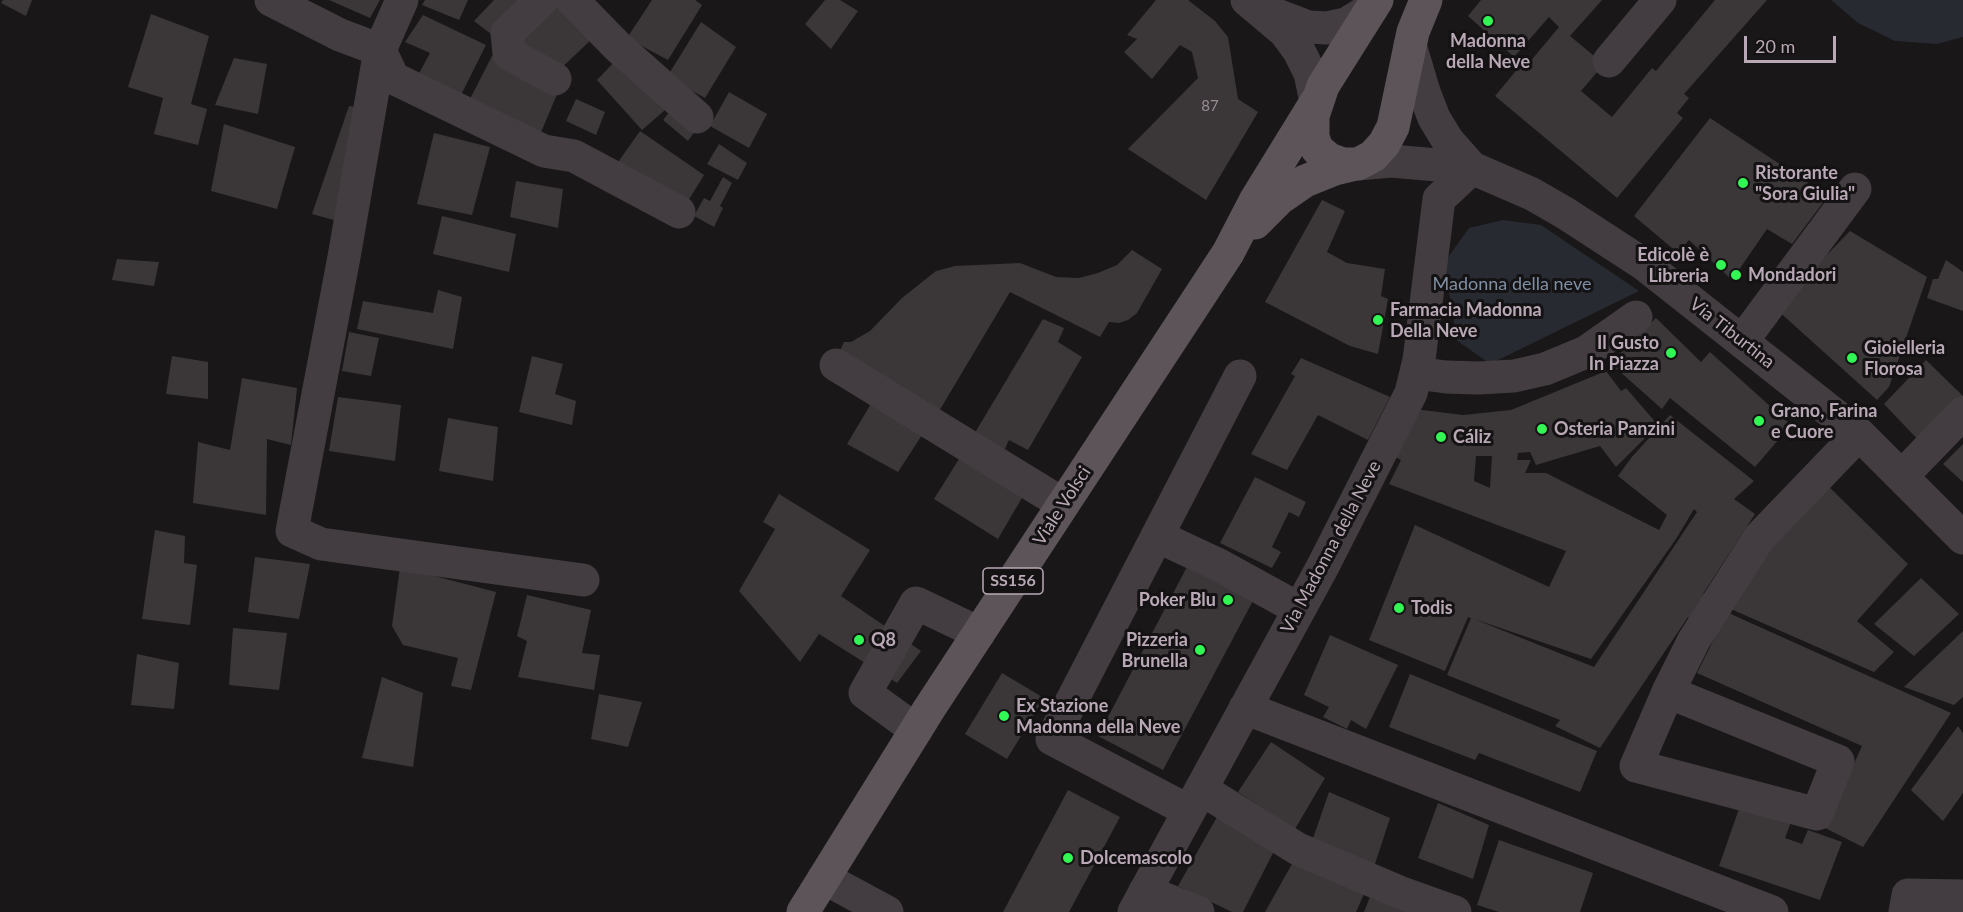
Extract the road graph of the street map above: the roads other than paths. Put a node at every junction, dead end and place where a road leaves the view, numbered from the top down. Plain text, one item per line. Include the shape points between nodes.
1 (271, 0) edge
2 (402, 0) edge
3 (542, 0) edge
4 (572, 0) edge
5 (1425, 0) edge
6 (1660, 0) edge
7 (1252, 3) edge
8 (1374, 4) edge
9 (1311, 12) edge
10 (1410, 45) junction
11 (380, 50) junction
12 (1609, 62) dead end
13 (555, 79) dead end
14 (1316, 102) junction
15 (697, 117) dead end
16 (1391, 161) junction
17 (1358, 164) junction
18 (1472, 168) junction
19 (1855, 189) dead end
20 (1439, 199) junction
21 (679, 212) dead end
22 (1228, 253) junction
23 (1636, 317) dead end
24 (1743, 340) junction
25 (836, 365) dead end
26 (1416, 373) junction
27 (1240, 376) dead end
28 (1963, 413) edge
29 (1859, 434) junction
30 (1902, 476) junction
31 (1063, 504) junction
32 (1157, 536) junction
33 (1963, 538) edge
34 (583, 580) dead end
35 (1299, 609) junction
36 (979, 633) junction
37 (1668, 692) junction
38 (1245, 708) junction
39 (916, 730) junction
40 (1195, 800) junction
41 (824, 878) junction
42 (1963, 896) edge
43 (1140, 902) edge
44 (803, 912) edge
45 (887, 912) edge
46 (1198, 912) edge
47 (1455, 912) edge
48 (1772, 912) edge
49 (1905, 912) edge

1 - 11 street
2 - 11 street
3 - 13 street via 507,33 509,54
4 - 15 street
5 - 10 main road
6 - 12 street
7 - 9 street
7 - 14 street via 1285,32 1299,51 1310,73
8 - 9 street via 1346,24 1327,28
8 - 14 main road
10 - 17 main road via 1393,127 1373,156
10 - 18 street via 1434,118
11 - 21 street via 393,78 544,151 574,156
11 - 34 street via 292,531 321,544
14 - 17 main road via 1313,137 1317,149 1329,159
14 - 22 main road, SS156
16 - 17 street
16 - 18 street
16 - 20 street via 1413,168 1434,188
17 - 22 main road, SS156 via 1305,181 1279,199
18 - 20 street
18 - 24 street, Via Tiburtina via 1532,194 1610,241
19 - 24 street
20 - 26 street, Via Madonna della Neve
22 - 31 main road, Viale Volsci / SS156
23 - 26 street via 1586,351 1545,369 1478,378
24 - 29 street, Via Tiburtina
25 - 31 street
26 - 35 street, Via Madonna della Neve via 1411,393
27 - 32 street
28 - 30 street
29 - 30 street, Via Tiburtina
29 - 37 street via 1759,538 1694,640
30 - 33 street, Via Tiburtina
31 - 36 main road, Viale Volsci / SS156
32 - 35 street
32 - 40 street via 1052,739
35 - 38 street, Via Madonna della Neve
36 - 39 main road, Viale Volsci / SS156
36 - 39 street via 916,603 865,693
37 - 37 street via 1838,761 1816,814 1636,765
38 - 40 street, Via Madonna della Neve
38 - 48 street
39 - 41 main road, Viale Volsci / SS156
40 - 43 street, Via Madonna della Neve
40 - 47 street via 1298,849
41 - 44 main road, Viale Volsci / SS156
41 - 45 street
42 - 49 street via 1908,895
43 - 46 street

